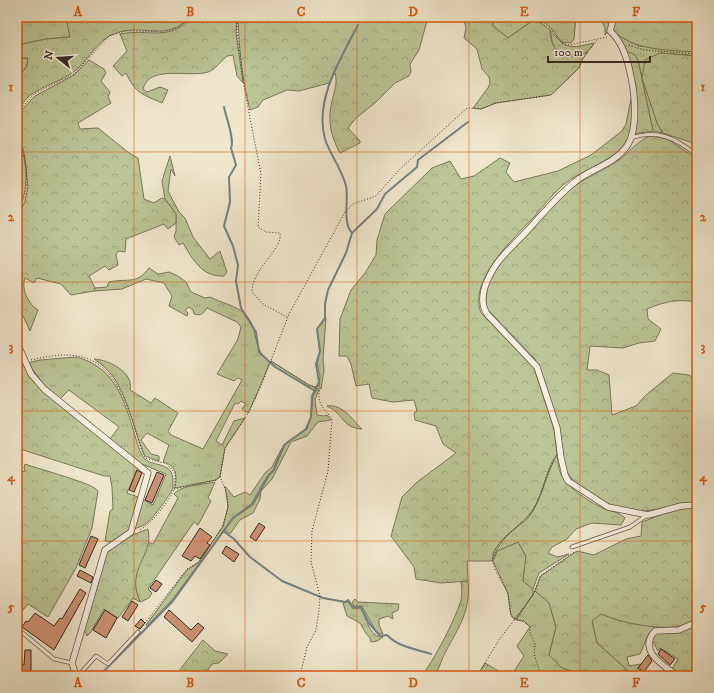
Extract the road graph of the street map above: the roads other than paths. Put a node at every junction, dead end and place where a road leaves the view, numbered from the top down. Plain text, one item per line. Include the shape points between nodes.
1 (614, 17) edge
2 (631, 138) junction
3 (697, 155) edge
4 (17, 343) edge
5 (697, 505) edge
6 (648, 515) junction
7 (572, 547) dead end
8 (697, 622) edge
9 (18, 629) edge
10 (138, 632) road end
11 (72, 663) junction
12 (77, 676) edge
13 (678, 676) edge

1 - 2 street via 610,31 617,36 622,47 634,90
2 - 3 lane via 658,134
2 - 6 street via 615,158 580,178 558,197 497,263 485,289 483,308 537,367 557,428 565,475 576,488 608,507
4 - 11 street via 31,374 44,389 148,473 131,532 105,550
5 - 6 street via 681,506
6 - 7 lane via 630,527
8 - 13 street via 679,630 655,631 650,636 649,648 652,656
9 - 11 lane via 54,659
10 - 12 lane via 108,664 96,656
11 - 12 street

